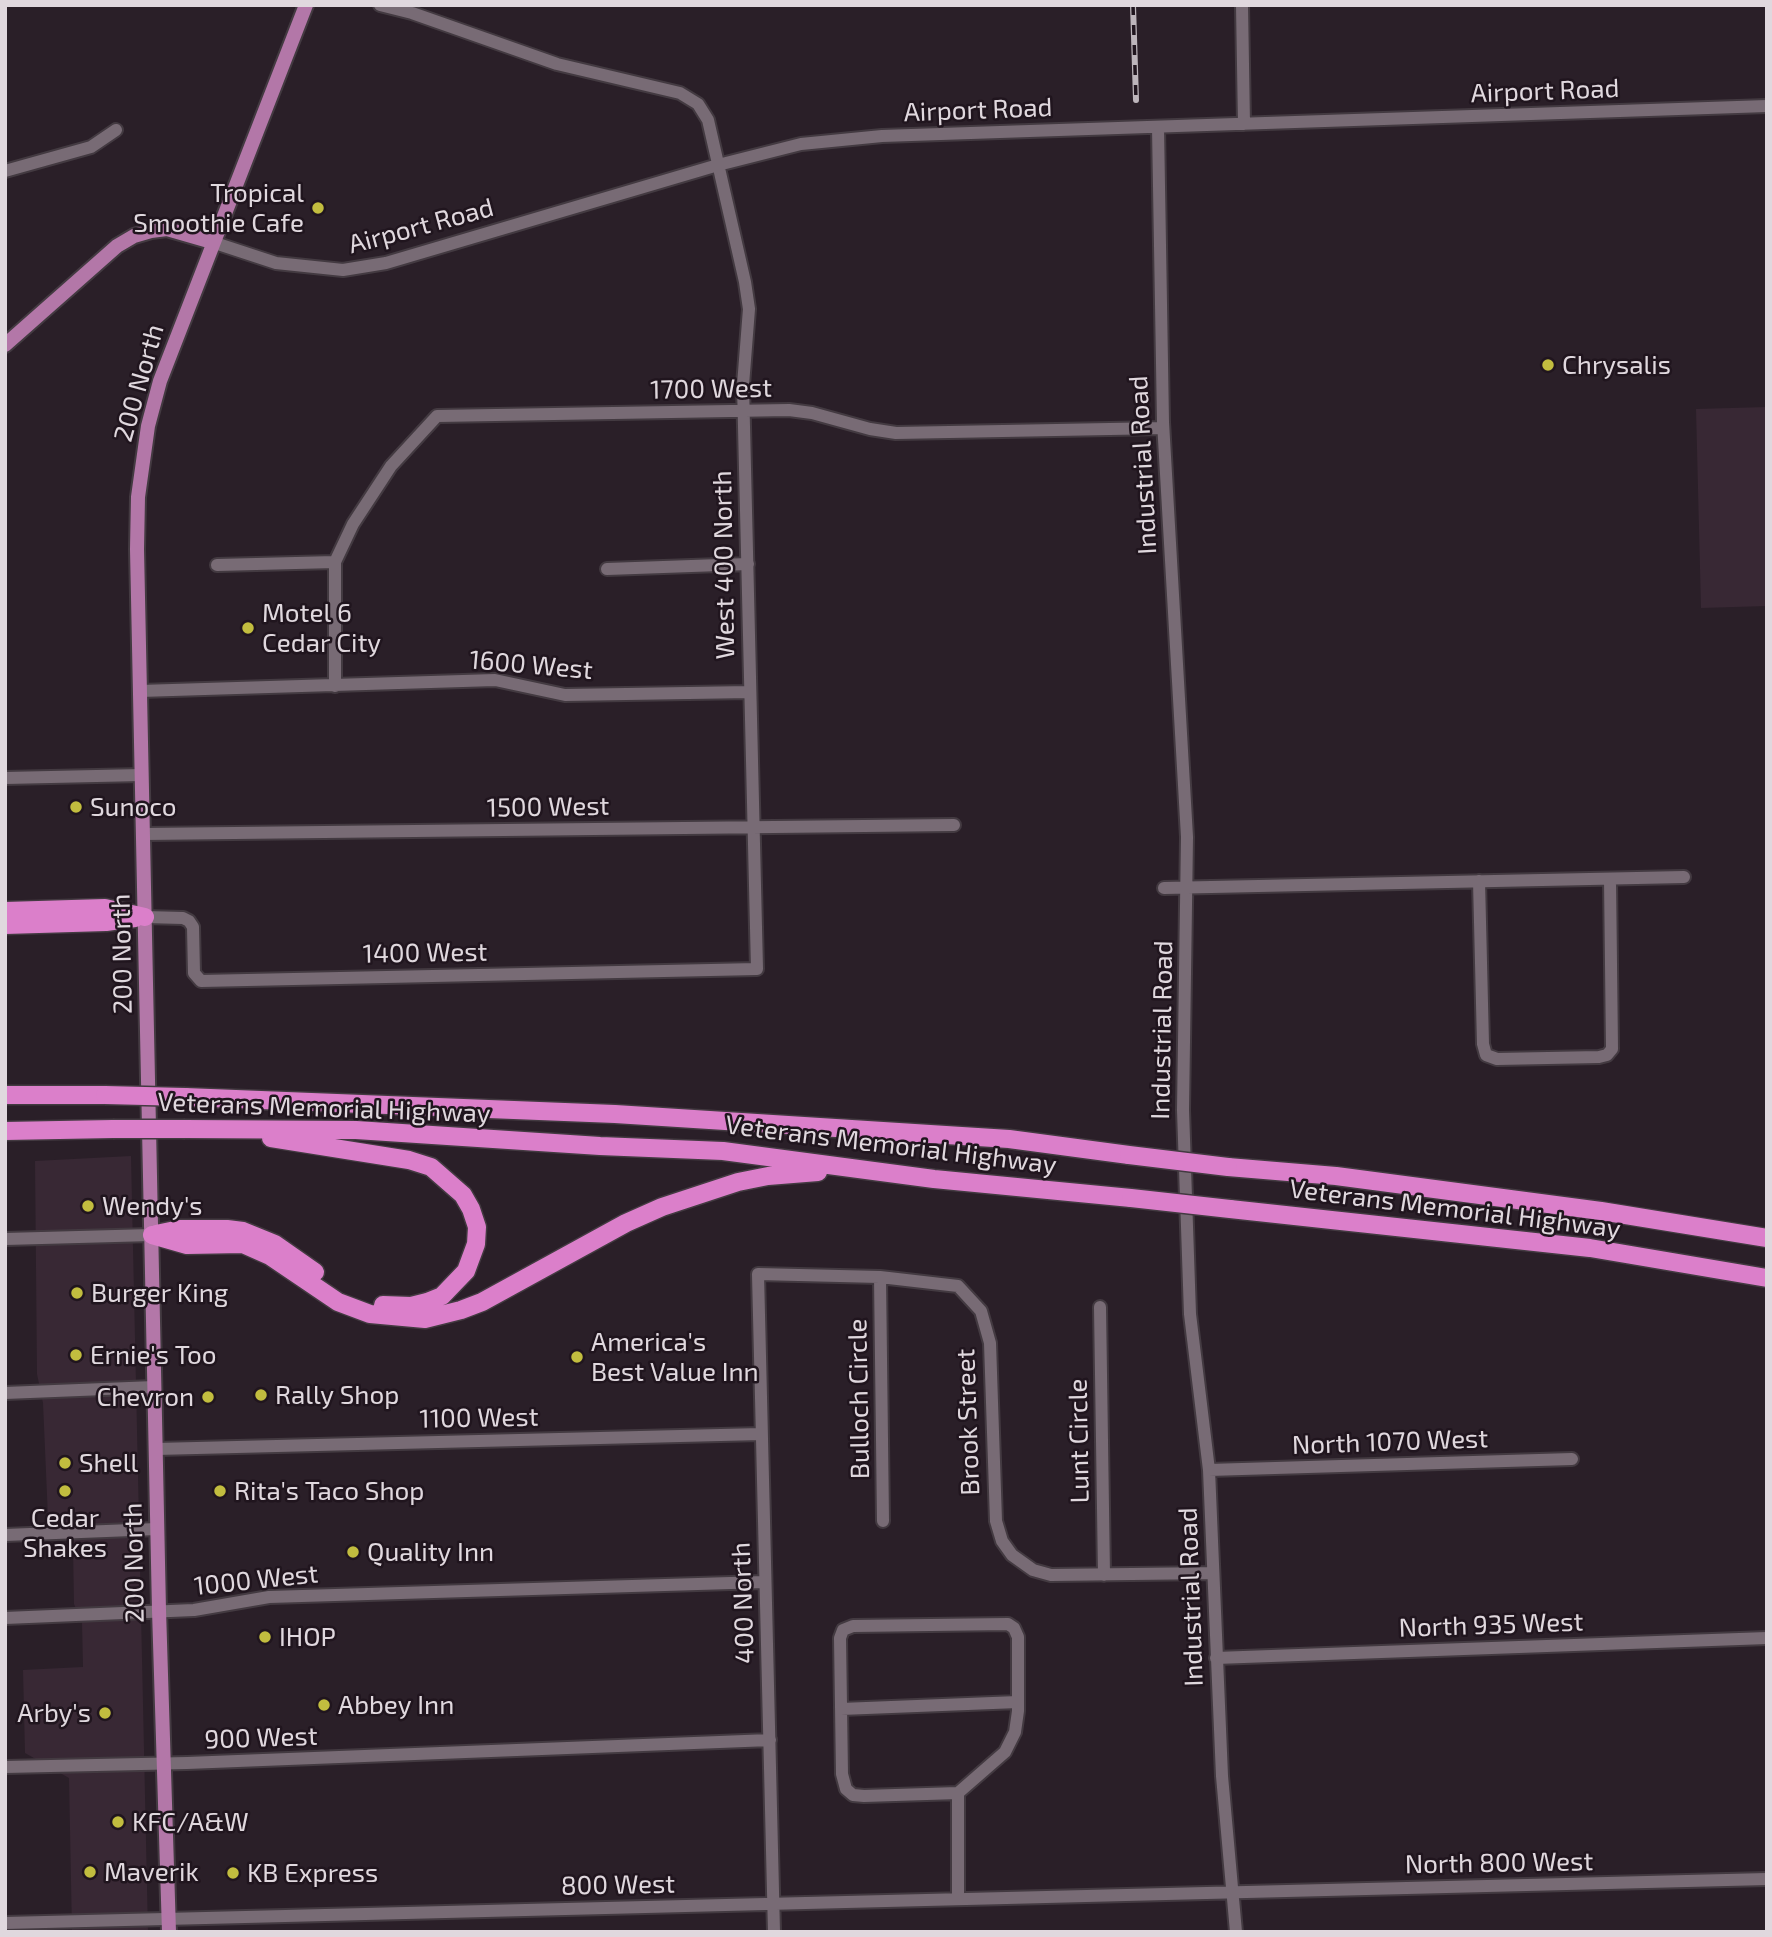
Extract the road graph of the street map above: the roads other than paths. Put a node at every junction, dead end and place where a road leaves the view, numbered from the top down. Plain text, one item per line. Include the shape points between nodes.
1 (306, 5) edge
2 (380, 5) edge
3 (1242, 5) edge
4 (1767, 106) edge
5 (1244, 124) junction
6 (1158, 127) junction
7 (117, 130) dead end
8 (718, 165) junction
9 (5, 171) edge
10 (212, 242) junction
11 (5, 345) edge
12 (744, 411) junction
13 (1163, 428) junction
14 (335, 562) junction
15 (748, 564) junction
16 (217, 565) dead end
17 (607, 569) dead end
18 (335, 686) junction
19 (140, 691) junction
20 (750, 692) junction
21 (142, 775) junction
22 (5, 778) edge
23 (954, 825) dead end
24 (752, 828) junction
25 (144, 834) junction
26 (1684, 877) dead end
27 (1611, 879) junction
28 (1479, 881) junction
29 (1164, 888) dead end
30 (1188, 888) junction
31 (5, 911) edge
32 (145, 917) junction
33 (5, 925) edge
34 (757, 969) joint
35 (5, 1087) edge
36 (72, 1094) junction
37 (5, 1095) edge
38 (217, 1130) junction
39 (5, 1131) edge
40 (934, 1179) junction
41 (152, 1235) junction
42 (1767, 1238) edge
43 (5, 1239) edge
44 (758, 1274) joint
45 (880, 1277) junction
46 (1767, 1278) edge
47 (1100, 1307) dead end
48 (154, 1387) junction
49 (5, 1393) edge
50 (761, 1434) junction
51 (156, 1449) junction
52 (1572, 1459) dead end
53 (1209, 1470) junction
54 (883, 1521) dead end
55 (157, 1529) junction
56 (5, 1535) edge
57 (1213, 1573) junction
58 (1104, 1575) junction
59 (764, 1582) junction
60 (159, 1610) junction
61 (5, 1618) edge
62 (1767, 1638) edge
63 (1216, 1658) junction
64 (1018, 1702) junction
65 (841, 1709) junction
66 (770, 1740) junction
67 (164, 1764) junction
68 (5, 1767) edge
69 (958, 1793) junction
70 (1767, 1879) edge
71 (1232, 1893) junction
72 (958, 1899) junction
73 (774, 1903) junction
74 (5, 1923) edge
75 (169, 1925) edge
76 (774, 1932) edge
77 (1236, 1932) edge

1 - 10 main road, 200 North
2 - 8 street, West 400 North via 557,64 680,93 698,104 708,120
3 - 5 street
4 - 5 street, Airport Road
5 - 6 street, Airport Road
6 - 8 street, Airport Road via 882,136 801,144
6 - 13 street, Industrial Road
7 - 9 street via 91,147
8 - 10 street, Airport Road via 386,263 343,270 276,263
8 - 12 street, West 400 North via 748,296
10 - 11 main road via 167,229 134,236
10 - 19 main road, 200 North via 160,381 141,462 137,549
12 - 13 street, 1700 West via 812,413 896,433
12 - 14 street, 1700 West via 438,416 391,466 353,524
12 - 15 street, West 400 North
13 - 30 street, Industrial Road
14 - 16 street
14 - 18 street, 1700 West
15 - 17 street
15 - 20 street, West 400 North
18 - 19 street, 1600 West
18 - 20 street, 1600 West via 495,680 565,695
19 - 21 main road, 200 North
20 - 24 street, West 400 North
21 - 22 street
21 - 25 main road, 200 North
23 - 24 street, 1500 West
24 - 25 street, 1500 West
24 - 34 street, West 400 North
25 - 32 main road, 200 North
26 - 27 street
27 - 28 street
27 - 28 street via 1612,1049 1603,1057 1497,1059 1484,1051
28 - 30 street
29 - 30 street
30 - 53 street, Industrial Road via 1186,1227 1192,1343
31 - 32 highway via 105,908
32 - 33 highway
32 - 34 street, 1400 West via 190,921 194,973 201,981
32 - 41 main road, 200 North
35 - 36 highway
36 - 37 highway, Veterans Memorial Highway
36 - 42 highway, Veterans Memorial Highway, bridge via 615,1114 1009,1139 1601,1210
38 - 39 highway, Veterans Memorial Highway, bridge
38 - 40 highway, Veterans Memorial Highway via 356,1130 723,1151
38 - 41 highway via 431,1167 453,1185 471,1209 476,1244 466,1271 442,1296 411,1306 393,1306 343,1292 275,1244 243,1231 180,1229
40 - 41 highway via 846,1171 798,1172 738,1182 662,1206 482,1301 425,1319 370,1314 338,1302 270,1256 243,1244 187,1245
40 - 46 highway, Veterans Memorial Highway, bridge via 1590,1248
41 - 43 street
41 - 48 main road, 200 North
44 - 45 street, Brook Street
44 - 50 street, 400 North
45 - 54 street, Bulloch Circle
45 - 58 street, Brook Street via 958,1286 981,1311 990,1343 996,1521 1006,1548 1024,1566 1042,1574
47 - 58 street, Lunt Circle
48 - 49 street
48 - 51 main road, 200 North
50 - 51 street, 1100 West
50 - 59 street, 400 North
51 - 55 main road, 200 North
52 - 53 street, North 1070 West
53 - 57 street, Industrial Road
55 - 56 street
55 - 60 main road, 200 North
57 - 58 street, Brook Street
57 - 63 street, Industrial Road
59 - 60 street, 1000 West via 269,1597 194,1610
59 - 66 street, 400 North
60 - 61 street, 1000 West
60 - 67 main road, 200 North
62 - 63 street, North 935 West
63 - 71 street, Industrial Road
64 - 65 street
64 - 65 street via 1018,1637 1008,1624 853,1626 843,1630 840,1638
64 - 69 street via 1015,1732 1005,1752
65 - 69 street via 842,1774 853,1795
66 - 67 street, 900 West
66 - 73 street, 400 North
67 - 68 street, 900 West
67 - 75 main road, 200 North
69 - 72 street
70 - 71 street, North 800 West
71 - 72 street, 800 West
71 - 77 street, Industrial Road
72 - 73 street, 800 West
73 - 75 street, 800 West
73 - 76 street, 400 North
74 - 75 street, 800 West

